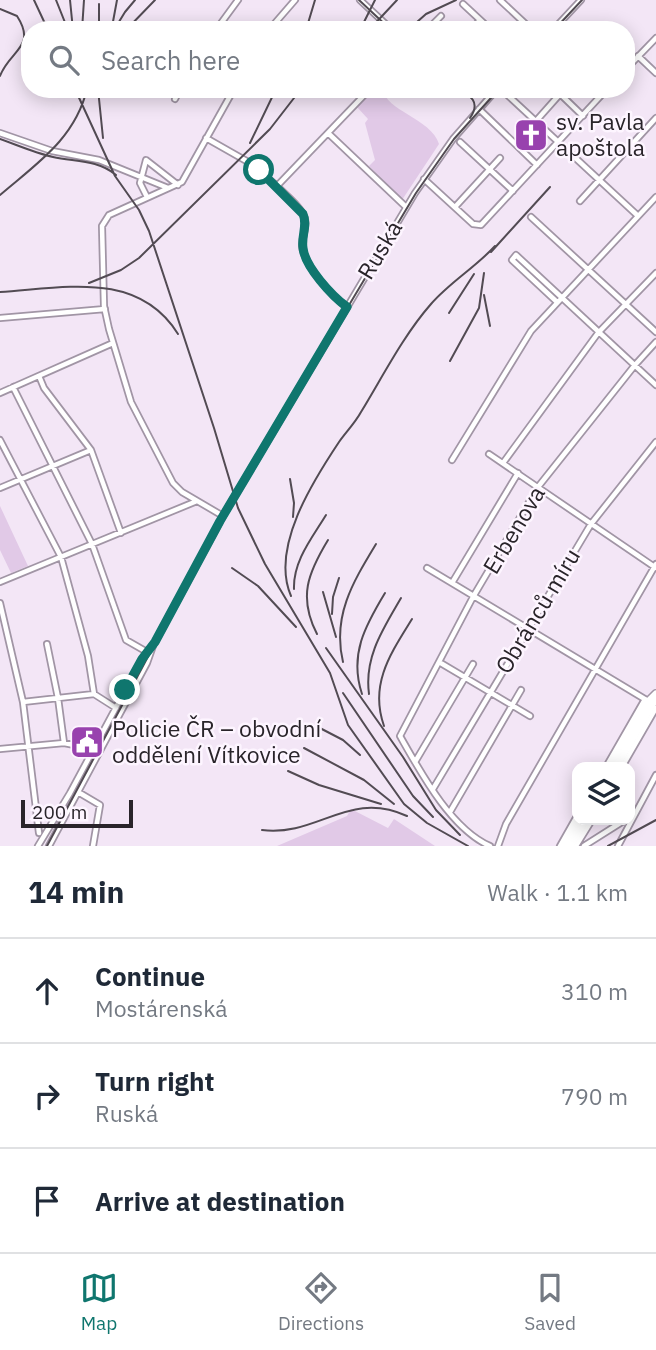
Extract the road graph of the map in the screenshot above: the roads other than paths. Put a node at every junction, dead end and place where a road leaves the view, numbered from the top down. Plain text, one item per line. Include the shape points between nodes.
1 (238, 0) edge
2 (295, 0) edge
3 (360, 0) edge
4 (500, 0) edge
5 (581, 0) edge
6 (463, 4) dead end
7 (441, 16) dead end
8 (480, 20) edge
9 (223, 21) edge
10 (277, 21) edge
11 (382, 21) edge
12 (436, 21) edge
13 (522, 21) edge
14 (561, 21) edge
15 (656, 38) edge
16 (638, 56) junction
17 (635, 59) edge
18 (656, 73) edge
19 (229, 98) edge
20 (361, 98) edge
21 (490, 98) edge
22 (509, 98) edge
23 (556, 98) edge
24 (564, 98) edge
25 (599, 98) edge
26 (479, 109) junction
27 (583, 116) junction
28 (656, 118) edge
29 (536, 121) junction
30 (0, 133) edge
31 (328, 133) junction
32 (206, 138) junction
33 (460, 142) dead end
34 (558, 142) junction
35 (500, 158) dead end
36 (537, 165) junction
37 (489, 170) junction
38 (141, 177) junction
39 (424, 179) junction
40 (599, 180) junction
41 (178, 184) junction
42 (276, 186) junction
43 (169, 189) junction
44 (513, 191) junction
45 (147, 197) junction
46 (656, 197) edge
47 (580, 201) dead end
48 (406, 207) junction
49 (455, 207) junction
50 (638, 215) junction
51 (531, 216) dead end
52 (588, 268) junction
53 (656, 273) edge
54 (558, 300) junction
55 (625, 304) junction
56 (347, 307) junction
57 (105, 309) junction
58 (0, 318) edge
59 (656, 331) edge
60 (598, 333) junction
61 (656, 342) edge
62 (113, 343) junction
63 (635, 365) junction
64 (39, 376) junction
65 (656, 385) edge
66 (13, 387) junction
67 (0, 393) edge
68 (0, 440) edge
69 (656, 442) edge
70 (91, 450) junction
71 (489, 454) dead end
72 (452, 460) dead end
73 (503, 463) junction
74 (52, 467) junction
75 (518, 473) junction
76 (21, 480) junction
77 (538, 487) junction
78 (0, 488) edge
79 (197, 501) junction
80 (223, 516) junction
81 (591, 523) junction
82 (121, 533) junction
83 (92, 544) junction
84 (61, 557) junction
85 (655, 567) edge
86 (427, 568) dead end
87 (0, 582) edge
88 (451, 583) junction
89 (473, 597) junction
90 (0, 603) edge
91 (527, 629) junction
92 (155, 642) junction
93 (47, 644) dead end
94 (147, 652) junction
95 (439, 662) junction
96 (473, 664) dead end
97 (594, 669) junction
98 (465, 678) junction
99 (522, 690) dead end
100 (489, 691) junction
101 (94, 694) junction
102 (58, 698) junction
103 (653, 701) edge
104 (23, 702) junction
105 (512, 705) junction
106 (116, 708) junction
107 (530, 716) dead end
108 (64, 743) junction
109 (28, 745) junction
110 (0, 748) edge
111 (95, 749) junction
112 (611, 762) edge
113 (619, 762) edge
114 (624, 762) edge
115 (415, 763) junction
116 (656, 775) edge
117 (433, 789) junction
118 (78, 792) junction
119 (635, 809) edge
120 (450, 812) junction
121 (575, 825) edge
122 (583, 825) edge
123 (589, 825) edge
124 (617, 825) edge
125 (627, 825) edge
126 (39, 833) dead end
127 (38, 846) edge
128 (50, 846) edge
129 (93, 846) edge
130 (490, 846) edge
131 (498, 846) edge
132 (562, 846) edge
133 (570, 846) edge
134 (576, 846) edge
135 (583, 846) edge
136 (618, 846) edge

1 - 9 street
2 - 10 street
3 - 11 street
4 - 13 street
5 - 14 street
6 - 8 street
7 - 12 street
15 - 16 street
16 - 17 street
16 - 18 street
19 - 32 street
20 - 31 street
21 - 26 street, Ruská
22 - 29 street
23 - 29 street
24 - 27 street
25 - 27 street
26 - 36 street
26 - 39 street, Ruská
27 - 34 street
28 - 40 street
29 - 34 street
30 - 38 street via 52,151 99,160
31 - 42 street
31 - 48 street
32 - 41 street
32 - 42 street via 250,163
33 - 37 street
34 - 36 street
34 - 40 street
35 - 37 street
36 - 44 street
37 - 44 street
37 - 49 street
38 - 41 street via 146,160
38 - 43 street
38 - 45 street
39 - 48 street, Ruská
39 - 49 street
40 - 47 street
40 - 50 street
41 - 43 street
42 - 56 street via 303,214 305,256 328,292
43 - 45 street
44 - 49 street via 480,225 474,225
45 - 57 street via 102,223
46 - 50 street
48 - 56 street, Ruská
50 - 52 street
51 - 52 street
52 - 54 street
52 - 55 street
53 - 55 street
54 - 54 street via 512,260 516,255
54 - 60 street
54 - 72 street via 531,331
55 - 59 street
55 - 60 street
56 - 80 street, Ruská
57 - 58 street
57 - 62 street
60 - 63 street
60 - 73 street
61 - 63 street, Erbenova
62 - 64 street
62 - 79 street via 131,402 170,478
63 - 65 street
63 - 77 street, Erbenova
64 - 66 street
64 - 70 street
66 - 67 street
66 - 74 street
68 - 76 street
69 - 81 street, Obránců míru
70 - 74 street
70 - 82 street
71 - 73 street
73 - 75 street
74 - 76 street
74 - 83 street
75 - 77 street
75 - 88 street
76 - 78 street
76 - 84 street
77 - 81 street
77 - 89 street, Erbenova
79 - 80 street
79 - 82 street
80 - 92 street, Ruská
81 - 85 street
81 - 91 street, Obránců míru
82 - 83 street
83 - 84 street
83 - 94 street via 126,640
84 - 87 street
84 - 101 street
85 - 97 street
86 - 88 street
88 - 89 street
89 - 91 street
89 - 95 street, Erbenova
90 - 104 street
91 - 97 street
91 - 100 street, Obránců míru
92 - 94 street, Ruská
92 - 118 street, Ruská
93 - 102 street
94 - 106 street, Ruská
95 - 98 street
95 - 115 street, Erbenova via 400,736
96 - 98 street
97 - 103 street
97 - 131 street
98 - 100 street
98 - 115 street
99 - 105 street
100 - 105 street
100 - 117 street, Obránců míru
101 - 102 street
101 - 106 street
102 - 104 street
102 - 108 street
103 - 112 highway
103 - 113 highway
103 - 114 street
104 - 109 street
105 - 107 street
105 - 120 street
106 - 111 street, Ruská
108 - 109 street
108 - 111 street
109 - 110 street
109 - 126 street
111 - 127 street, Ruská
115 - 117 street
116 - 119 street
117 - 120 street
118 - 128 street, Ruská
118 - 129 street via 100,806
120 - 130 street via 475,840
121 - 132 highway
122 - 133 highway
123 - 134 street
124 - 135 street
125 - 136 street

